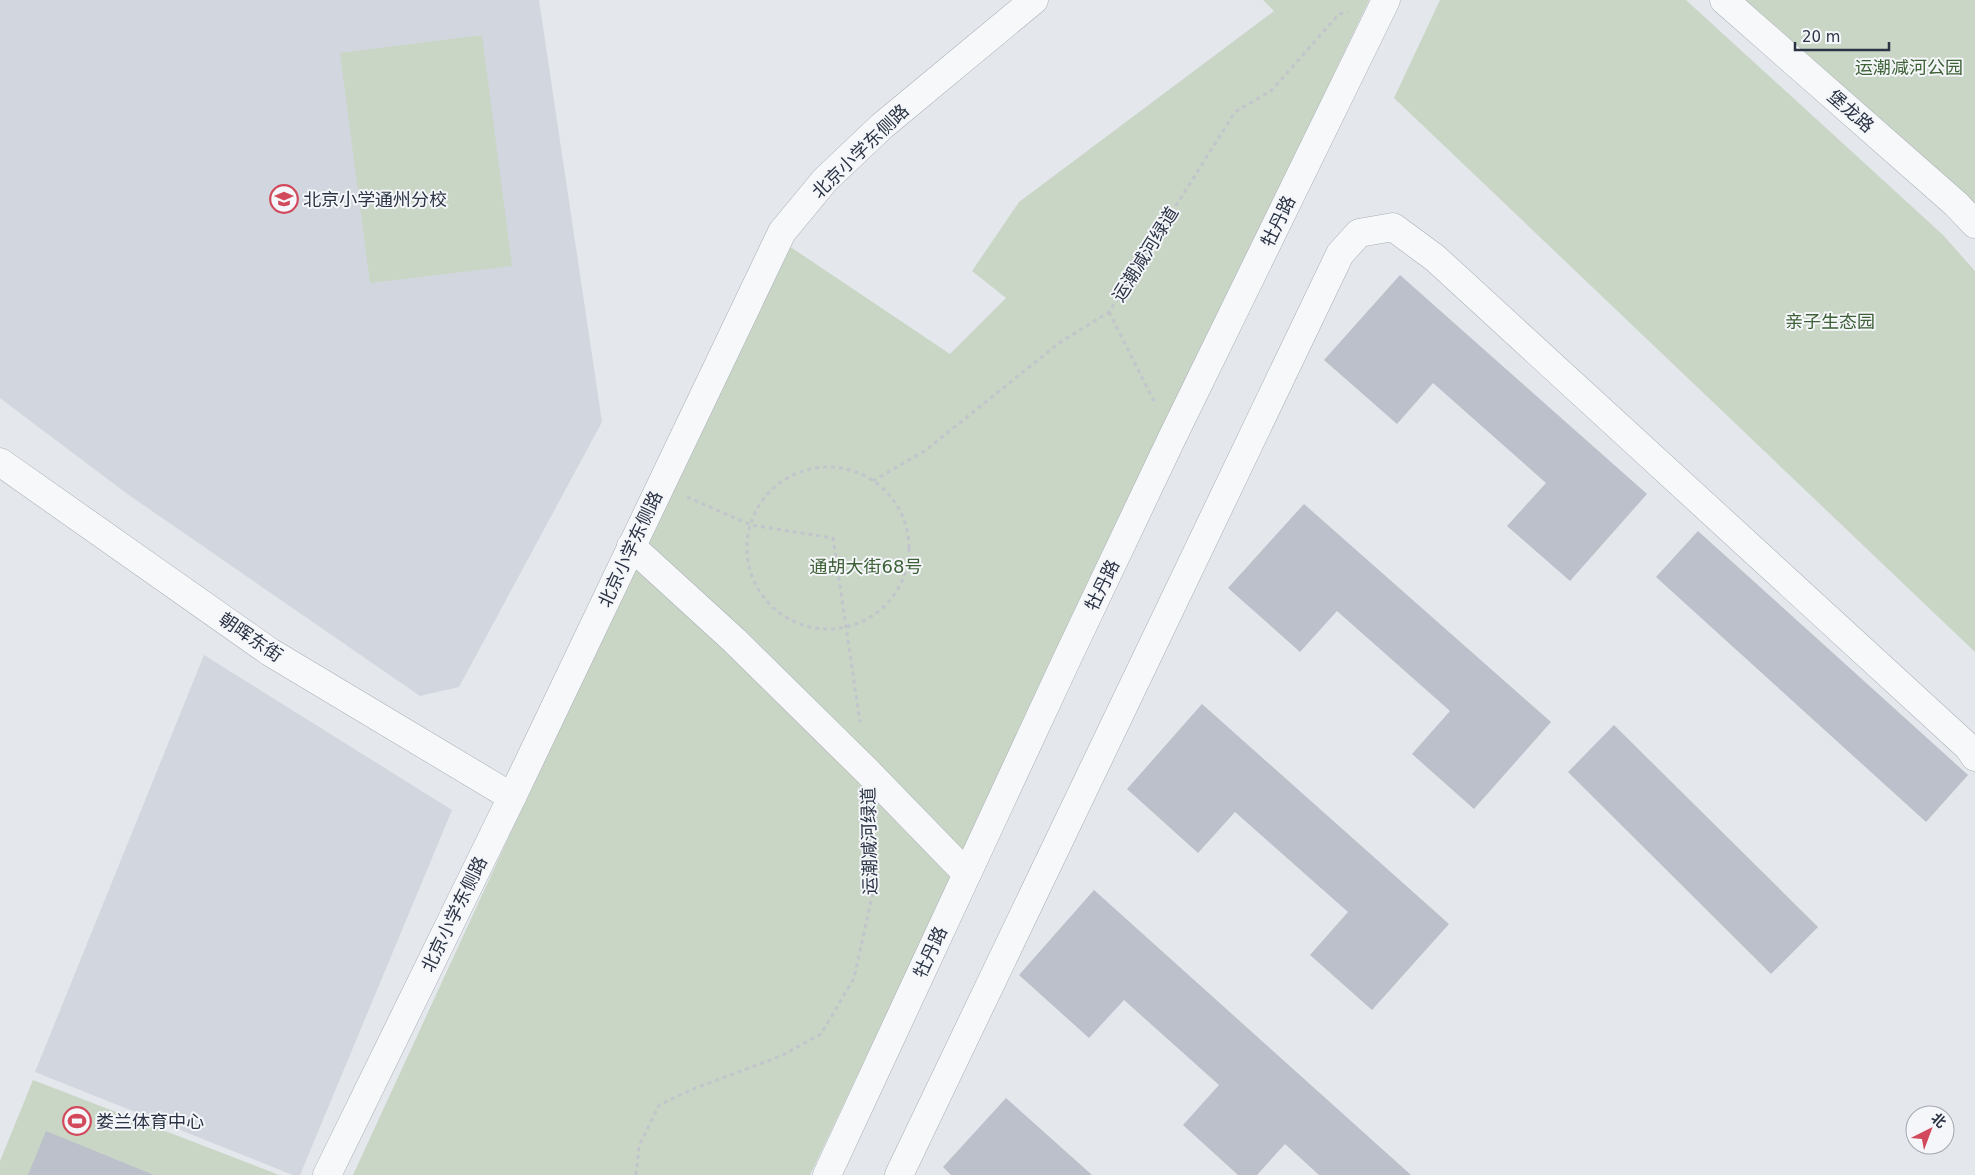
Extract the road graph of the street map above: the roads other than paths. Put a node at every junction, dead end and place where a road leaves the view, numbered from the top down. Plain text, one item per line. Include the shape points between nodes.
1 (1034, 0) edge
2 (1724, 0) edge
3 (1385, 2) edge
4 (1975, 224) edge
5 (0, 462) edge
6 (631, 546) junction
7 (1975, 758) edge
8 (512, 797) junction
9 (966, 873) junction
10 (327, 1175) edge
11 (827, 1175) edge
12 (899, 1175) edge

1 - 6 street, 北京小学东侧路 via 882,126 824,180 782,232
2 - 4 street, 堡龙路
3 - 9 street, 牡丹路 via 1172,438
5 - 8 street, 朝晖东街 via 270,652
6 - 8 street, 北京小学东侧路
6 - 9 street via 735,641
7 - 12 street via 1968,746 1435,258 1393,227 1359,233 1340,254
8 - 10 street, 北京小学东侧路
9 - 11 street, 牡丹路

